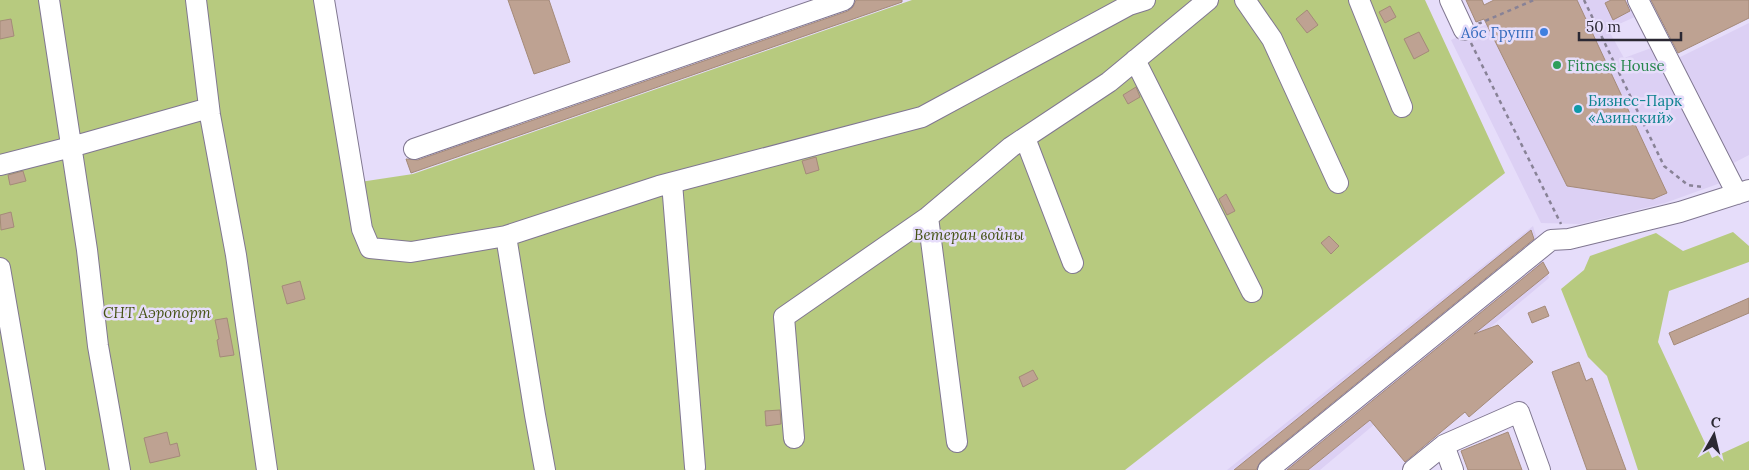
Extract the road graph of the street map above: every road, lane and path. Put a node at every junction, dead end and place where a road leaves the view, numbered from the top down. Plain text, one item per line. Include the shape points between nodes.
1 (50, 0) edge
2 (196, 0) edge
3 (324, 0) edge
4 (843, 0) edge
5 (1145, 0) edge
6 (1208, 0) edge
7 (1245, 0) edge
8 (1360, 0) edge
9 (1450, 0) edge
10 (1534, 0) edge
11 (1584, 0) edge
12 (1638, 0) edge
13 (1464, 30) junction
14 (1135, 60) junction
15 (1402, 107) dead end
16 (209, 108) junction
17 (1025, 138) junction
18 (71, 147) junction
19 (414, 149) dead end
20 (0, 165) edge
21 (672, 183) junction
22 (1338, 183) dead end
23 (1704, 187) dead end
24 (1743, 192) edge
25 (928, 217) junction
26 (506, 236) junction
27 (1569, 239) junction
28 (1072, 263) dead end
29 (0, 268) edge
30 (1252, 292) dead end
31 (794, 438) dead end
32 (957, 442) dead end
33 (1444, 445) junction
34 (696, 467) dead end
35 (35, 470) edge
36 (120, 470) edge
37 (267, 470) edge
38 (545, 470) edge
39 (1268, 470) edge
40 (1413, 470) edge
41 (1453, 470) edge
42 (1540, 470) edge

1 - 18 lane
2 - 16 lane
3 - 26 lane via 362,228 370,248 411,252
4 - 19 lane
5 - 21 lane via 1129,5 922,117
6 - 14 lane
7 - 22 lane via 1272,39
8 - 15 lane
9 - 13 lane
10 - 13 path
11 - 23 path via 1664,166 1688,185
12 - 24 lane
13 - 27 path
14 - 17 lane via 1109,82
14 - 30 lane
16 - 18 lane
16 - 37 lane via 236,255
17 - 25 lane
17 - 28 lane
18 - 20 lane
18 - 36 lane via 98,346
21 - 26 lane
21 - 34 lane
24 - 27 lane via 1680,212
25 - 31 lane via 784,318
25 - 32 lane
26 - 38 lane
27 - 39 lane via 1551,240
29 - 35 lane
33 - 40 lane
33 - 41 lane
33 - 42 lane via 1519,412

